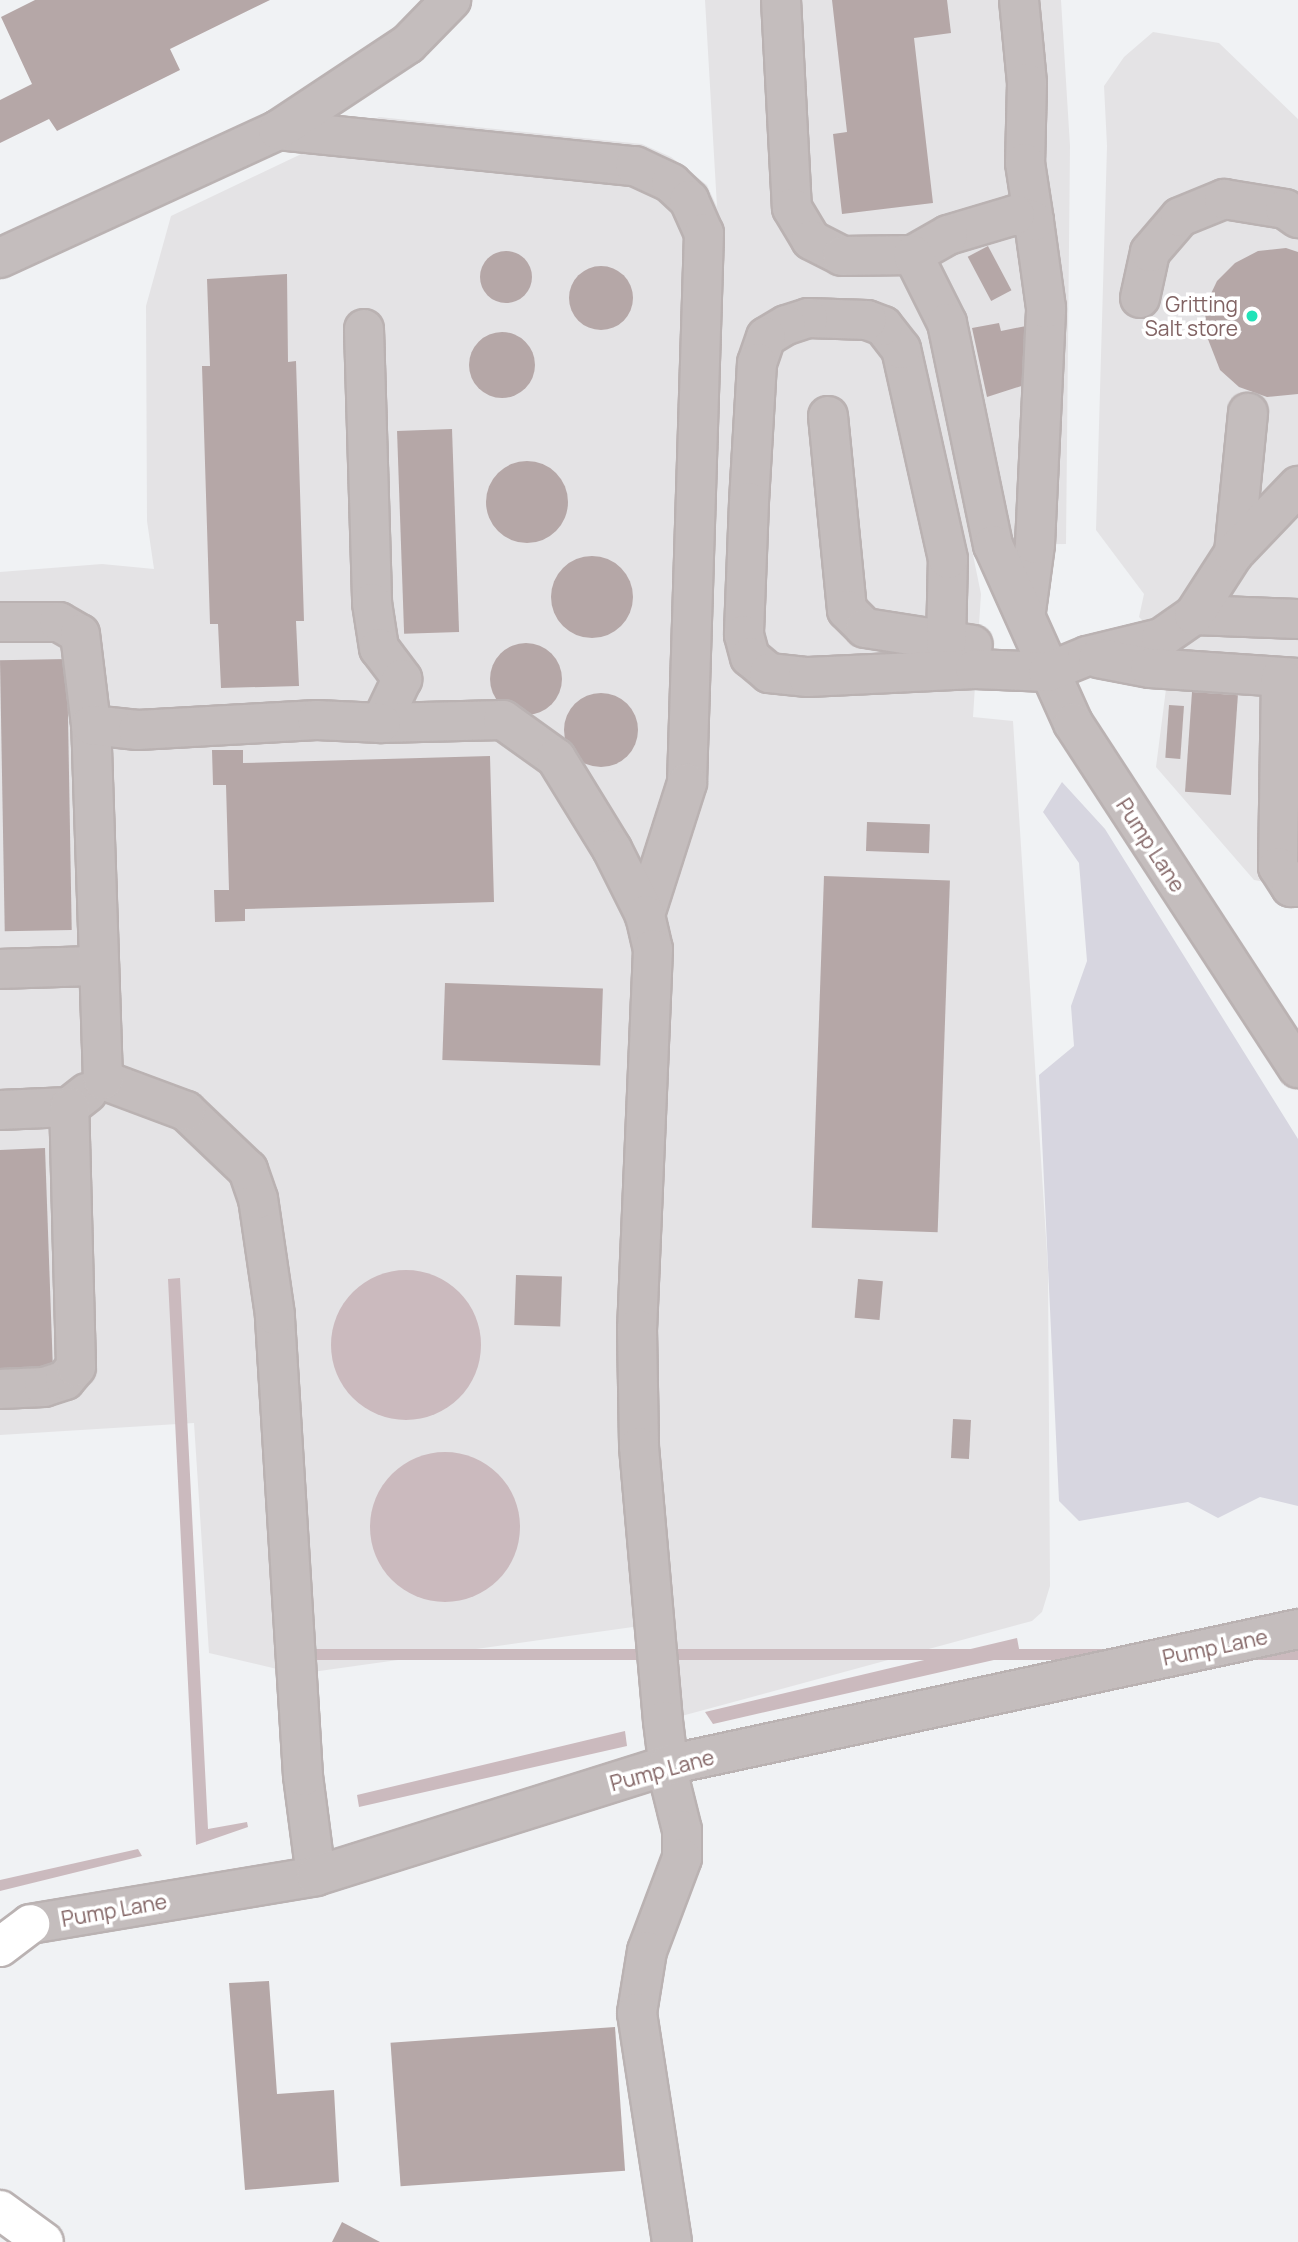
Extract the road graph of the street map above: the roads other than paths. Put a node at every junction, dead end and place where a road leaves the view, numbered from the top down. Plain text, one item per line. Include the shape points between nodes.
1 (452, 0) edge
2 (781, 0) edge
3 (1019, 0) edge
4 (278, 130) junction
5 (1298, 218) edge
6 (1034, 221) junction
7 (913, 255) junction
8 (0, 258) edge
9 (1140, 298) dead end
10 (364, 329) dead end
11 (1248, 413) dead end
12 (828, 416) dead end
13 (1298, 485) edge
14 (1234, 553) junction
15 (1026, 611) junction
16 (1194, 615) junction
17 (1298, 619) edge
18 (0, 622) edge
19 (946, 644) junction
20 (1087, 656) junction
21 (1044, 663) junction
22 (1290, 678) edge
23 (381, 723) junction
24 (91, 725) junction
25 (1298, 887) edge
26 (645, 915) junction
27 (97, 966) junction
28 (0, 969) edge
29 (1298, 1068) edge
30 (103, 1080) junction
31 (69, 1107) junction
32 (0, 1110) edge
33 (0, 1389) edge
34 (1298, 1629) edge
35 (673, 1790) junction
36 (316, 1876) junction
37 (10, 1934) edge
38 (0, 2210) edge
39 (44, 2242) edge
40 (672, 2242) edge

1 - 4 street via 408,44
2 - 7 street via 792,208 811,240 842,256
3 - 6 street via 1027,83 1025,163
4 - 8 street
4 - 26 street via 635,166 671,183 689,200 704,233 687,783
5 - 9 street via 1285,209 1224,199 1180,217 1150,252
6 - 7 street via 1015,215 948,235
6 - 15 street via 1046,308 1035,544
7 - 15 street, Pump Lane via 947,323 993,545
10 - 23 street via 372,603 379,648 402,679
11 - 14 street
12 - 19 street via 846,610 865,628
13 - 14 street
14 - 16 street
15 - 21 street, Pump Lane
16 - 17 street
16 - 20 street via 1161,638
18 - 24 street via 59,622 80,634
19 - 21 street
19 - 21 street via 948,559 901,349 883,326 867,320 808,318 786,325 766,337 757,363 744,635 750,657 769,673 808,677
20 - 21 street
20 - 22 street via 1150,668
21 - 29 street, Pump Lane via 1073,723
22 - 25 street via 1278,867 1291,887
23 - 24 street via 317,720 138,730
23 - 26 street via 503,720 556,758 612,849
24 - 27 street
26 - 35 street via 653,949 637,1329 639,1447
27 - 28 street
27 - 30 street
30 - 31 street
30 - 36 street via 186,1111 248,1170 258,1199 275,1315 303,1776
31 - 32 street
31 - 33 street via 76,1367 65,1380 44,1387
34 - 35 street, Pump Lane
35 - 36 street, Pump Lane
35 - 40 street via 682,1858 647,1951 636,2013
36 - 37 street, Pump Lane
38 - 39 main road

